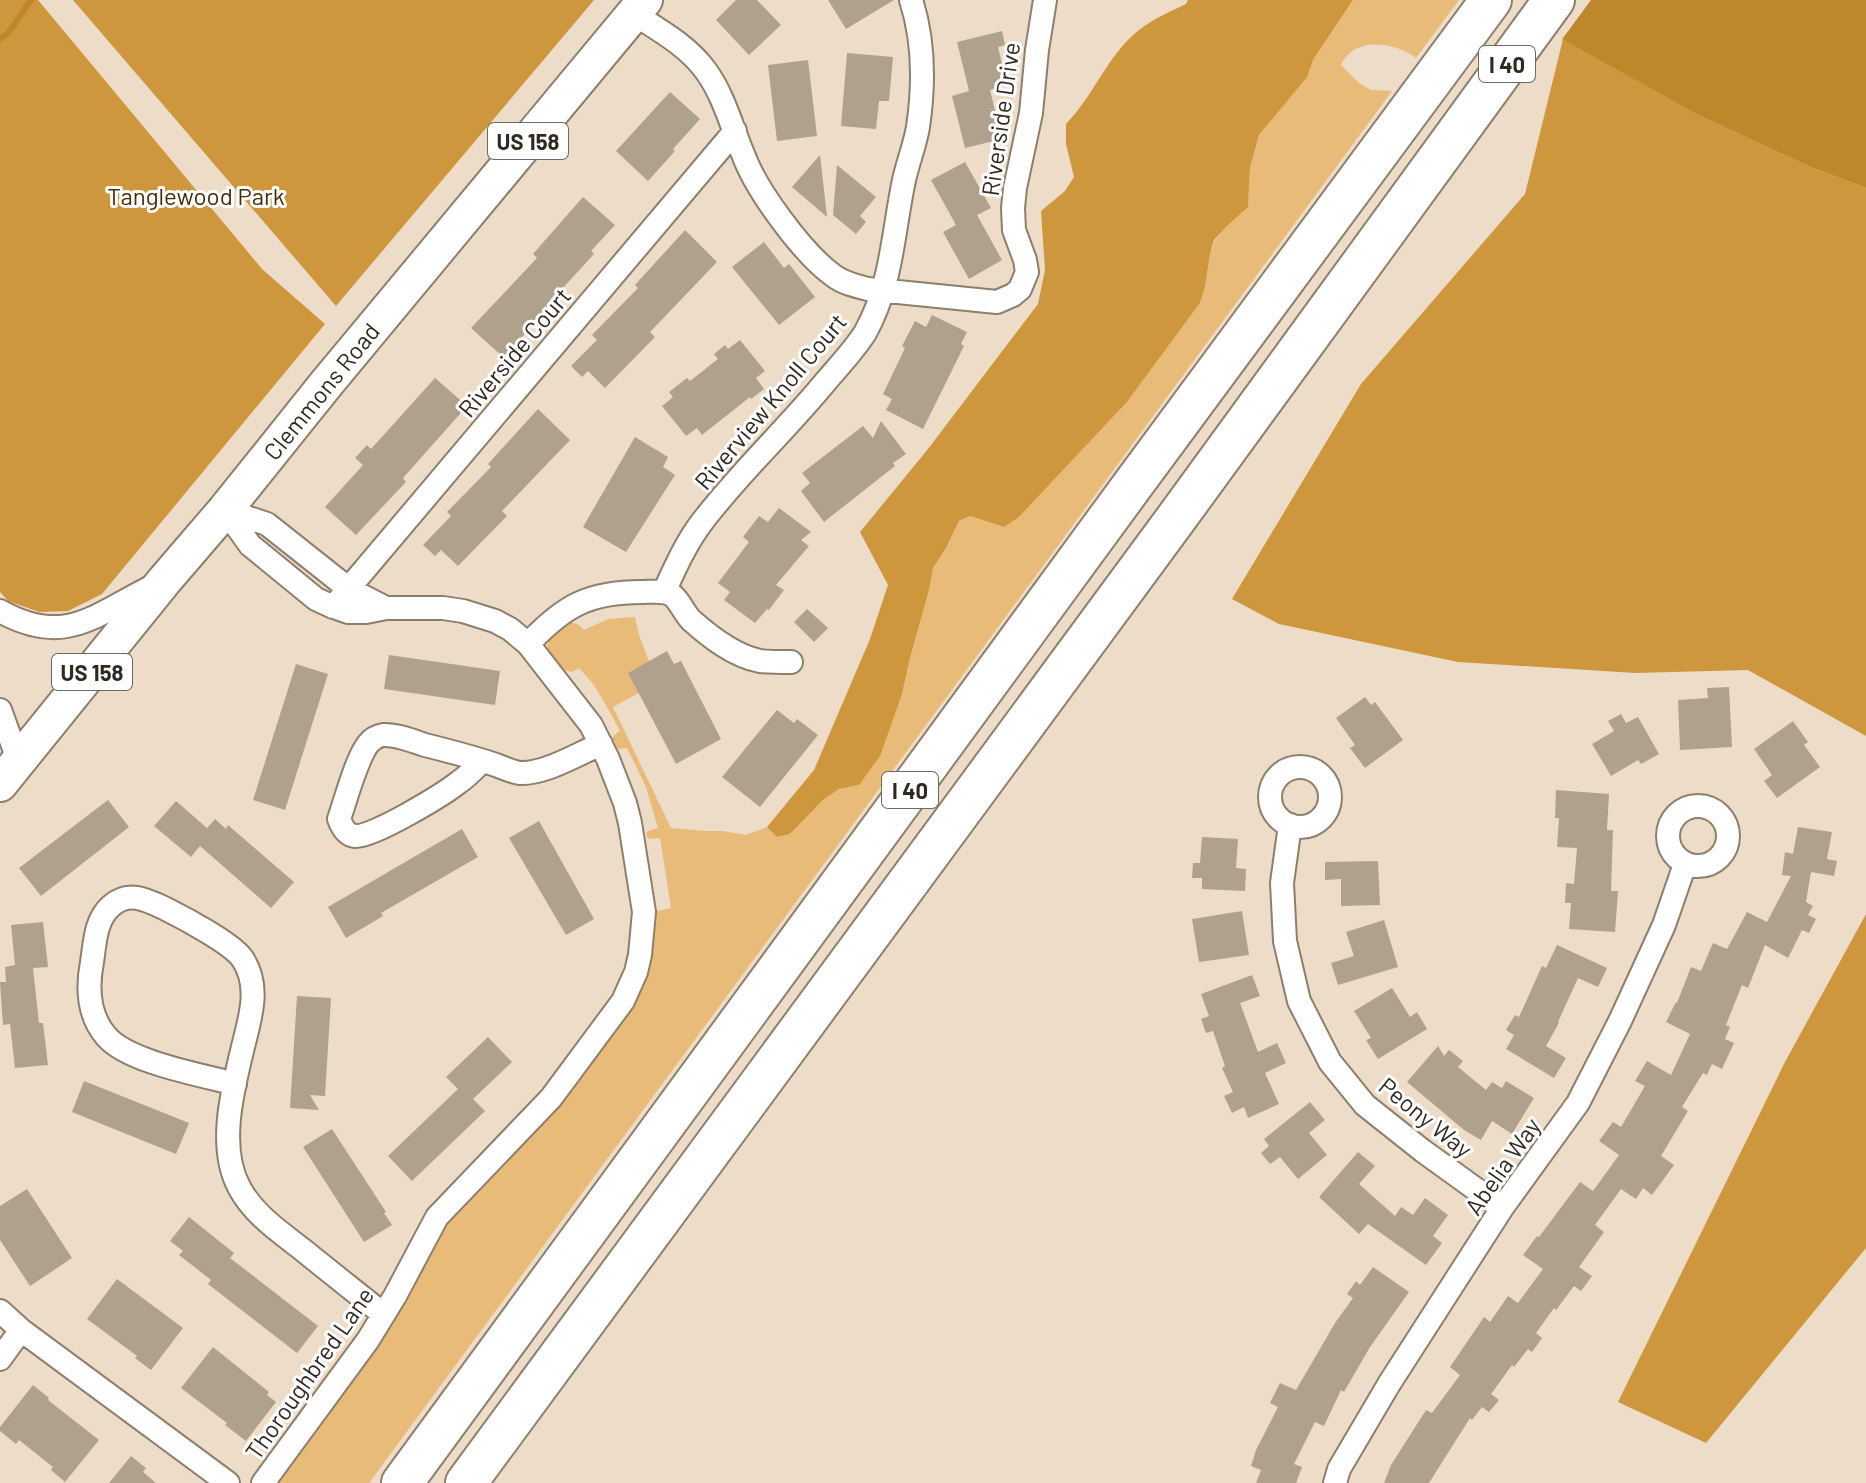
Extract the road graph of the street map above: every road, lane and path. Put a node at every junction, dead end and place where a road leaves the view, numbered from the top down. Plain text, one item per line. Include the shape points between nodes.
1 (911, 0) edge
2 (1045, 0) edge
3 (1491, 0) edge
4 (1554, 0) edge
5 (640, 7) edge
6 (735, 131) junction
7 (883, 291) junction
8 (225, 510) junction
9 (164, 581) junction
10 (349, 589) junction
11 (664, 592) junction
12 (333, 607) junction
13 (386, 608) junction
14 (0, 611) edge
15 (528, 644) junction
16 (791, 662) dead end
17 (0, 710) edge
18 (601, 744) junction
19 (482, 761) junction
20 (9, 773) edge
21 (1290, 825) dead end
22 (1685, 864) dead end
23 (235, 1084) junction
24 (1502, 1208) junction
25 (0, 1311) edge
26 (383, 1314) junction
27 (21, 1330) junction
28 (0, 1359) edge
29 (228, 1483) edge
30 (263, 1483) edge
31 (402, 1483) edge
32 (466, 1483) edge
33 (1335, 1483) edge

1 - 7 street, Riverview Knoll Court via 922,93
2 - 7 street, Riverside Drive via 1013,208 1027,272 1020,289 997,302
3 - 31 highway, I 40
4 - 32 highway, I 40
5 - 6 street, Riverside Drive via 704,68
5 - 8 main road, Clemmons Road / US 158
6 - 7 street, Riverside Drive via 759,187 811,254 835,277
6 - 10 street, Riverside Court
7 - 11 street, Riverview Knoll Court via 852,351 699,525
8 - 9 main road, Clemmons Road / US 158
8 - 10 street, Thoroughbred Lane via 267,524
8 - 12 street via 250,545
9 - 14 street via 84,623 57,628 17,621
9 - 20 main road, Clemmons Road / US 158
10 - 12 street, Riverside Court
10 - 13 street, Thoroughbred Lane
11 - 15 street via 590,598 560,614
11 - 16 street via 698,625 741,655
12 - 13 street via 348,612
13 - 15 street, Thoroughbred Lane via 463,611 495,621
15 - 18 street, Thoroughbred Lane
17 - 20 street
18 - 19 street via 527,772
18 - 26 street, Thoroughbred Lane via 634,841 644,912 636,972 623,1001 551,1098 437,1217
19 - 19 street via 379,736 360,760 339,819 342,827 354,836 374,831 433,800
21 - 24 street, Peony Way via 1282,883 1285,941 1299,1001 1330,1062 1365,1105
22 - 24 street, Abelia Way via 1664,925 1578,1103
23 - 23 street via 253,1004 243,960 151,902 139,897 118,901 98,927 89,978 88,995 99,1027 136,1056
23 - 26 street via 228,1151 238,1187 271,1225
24 - 33 street, Abelia Way via 1389,1384
25 - 27 street
26 - 30 street, Thoroughbred Lane
27 - 28 street
27 - 29 street

